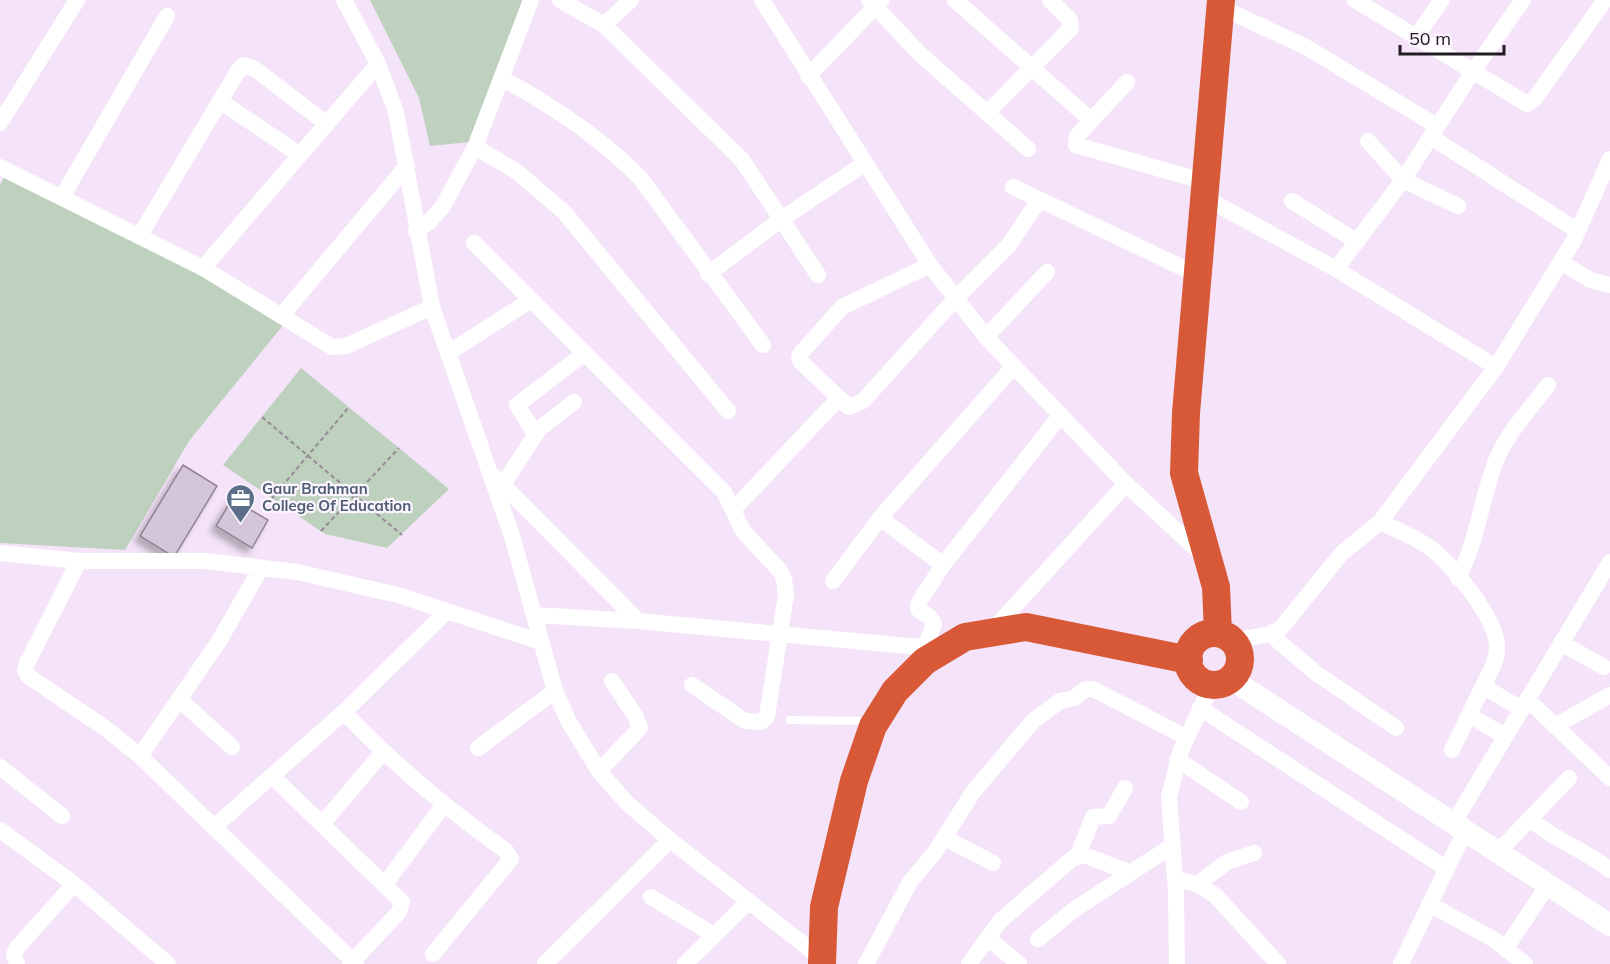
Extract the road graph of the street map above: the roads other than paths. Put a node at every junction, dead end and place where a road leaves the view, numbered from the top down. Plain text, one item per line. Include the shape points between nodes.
1 (76, 0) edge
2 (344, 0) edge
3 (531, 0) edge
4 (560, 0) edge
5 (632, 0) edge
6 (762, 0) edge
7 (955, 0) edge
8 (1050, 0) edge
9 (1442, 0) edge
10 (1523, 0) edge
11 (1605, 0) edge
12 (1358, 1) edge
13 (876, 2) edge
14 (1221, 3) edge
15 (167, 16) dead end
16 (604, 25) junction
17 (1416, 37) junction
18 (378, 64) junction
19 (1031, 67) junction
20 (1473, 71) junction
21 (808, 76) junction
22 (503, 79) junction
23 (1127, 82) dead end
24 (220, 101) junction
25 (987, 113) junction
26 (1091, 120) junction
27 (0, 123) edge
28 (327, 124) junction
29 (1434, 132) junction
30 (1368, 141) dead end
31 (475, 147) junction
32 (1028, 149) dead end
33 (300, 154) junction
34 (1610, 159) edge
35 (864, 164) junction
36 (406, 166) junction
37 (0, 167) edge
38 (1403, 180) junction
39 (1013, 187) dead end
40 (1206, 190) junction
41 (62, 197) junction
42 (1039, 200) junction
43 (1292, 201) dead end
44 (1458, 206) dead end
45 (783, 218) junction
46 (416, 231) junction
47 (1578, 231) junction
48 (140, 235) junction
49 (1356, 241) junction
50 (474, 243) dead end
51 (1561, 262) junction
52 (930, 265) junction
53 (203, 268) junction
54 (1336, 269) junction
55 (1047, 272) dead end
56 (708, 274) junction
57 (818, 275) dead end
58 (1198, 275) junction
59 (1610, 285) edge
60 (955, 299) junction
61 (531, 300) junction
62 (432, 308) junction
63 (282, 315) junction
64 (986, 337) junction
65 (763, 345) dead end
66 (448, 353) junction
67 (585, 353) junction
68 (1496, 367) junction
69 (1013, 368) junction
70 (1548, 385) dead end
71 (839, 398) junction
72 (574, 402) dead end
73 (728, 411) dead end
74 (1060, 416) junction
75 (535, 434) junction
76 (497, 480) junction
77 (1126, 484) junction
78 (733, 510) junction
79 (880, 518) junction
80 (1380, 522) junction
81 (0, 553) edge
82 (79, 561) junction
83 (1211, 562) junction
84 (1610, 562) edge
85 (943, 565) junction
86 (261, 568) junction
87 (1458, 578) junction
88 (832, 581) dead end
89 (446, 612) junction
90 (534, 615) junction
91 (638, 621) junction
92 (990, 633) junction
93 (1270, 634) junction
94 (779, 635) junction
95 (1226, 637) junction
96 (541, 642) junction
97 (1561, 643) junction
98 (935, 648) junction
99 (1188, 660) junction
100 (1604, 667) dead end
101 (612, 681) dead end
102 (692, 685) dead end
103 (1483, 686) junction
104 (555, 691) junction
105 (1214, 691) junction
106 (1610, 696) edge
107 (180, 700) junction
108 (1524, 704) junction
109 (344, 712) junction
110 (1469, 715) junction
111 (790, 720) dead end
112 (876, 722) junction
113 (1555, 726) junction
114 (1396, 728) dead end
115 (1505, 736) junction
116 (1186, 737) junction
117 (232, 747) dead end
118 (478, 748) dead end
119 (1452, 750) dead end
120 (383, 752) junction
121 (140, 756) junction
122 (1178, 759) junction
123 (0, 767) edge
124 (599, 771) junction
125 (272, 776) junction
126 (1569, 778) dead end
127 (1610, 778) edge
128 (1125, 788) dead end
129 (1241, 802) dead end
130 (443, 806) junction
131 (62, 816) dead end
132 (1530, 819) junction
133 (322, 824) junction
134 (214, 827) junction
135 (1459, 828) junction
136 (0, 830) edge
137 (945, 838) junction
138 (670, 840) junction
139 (1172, 846) junction
140 (1498, 852) junction
141 (1254, 853) dead end
142 (1078, 855) junction
143 (993, 863) dead end
144 (1447, 869) junction
145 (1610, 870) edge
146 (1131, 873) junction
147 (1174, 879) junction
148 (74, 884) junction
149 (385, 884) junction
150 (1197, 884) junction
151 (1548, 885) junction
152 (651, 897) dead end
153 (749, 901) junction
154 (1429, 904) junction
155 (1607, 919) edge
156 (714, 935) junction
157 (988, 938) junction
158 (1038, 939) dead end
159 (1506, 948) junction
160 (434, 954) dead end
161 (353, 963) edge
162 (827, 963) edge
163 (17, 964) edge
164 (168, 964) edge
165 (546, 964) edge
166 (685, 964) edge
167 (866, 964) edge
168 (969, 964) edge
169 (1019, 964) edge
170 (1176, 964) edge
171 (1278, 964) edge
172 (1401, 964) edge
173 (1525, 964) edge

1 - 27 street
2 - 18 street
3 - 22 street
4 - 16 street
5 - 16 street
6 - 21 street
7 - 19 street
8 - 19 street via 1072,25
9 - 17 street
10 - 20 street
11 - 20 street via 1527,104
12 - 17 street
13 - 21 street
13 - 25 street via 920,54
14 - 29 street via 1306,47
14 - 40 highway
15 - 41 street
16 - 45 street via 742,160
17 - 20 street
18 - 28 street
18 - 36 street via 396,112
19 - 25 street
19 - 26 street
20 - 29 street
21 - 35 street
22 - 31 street
22 - 56 street via 535,96 619,157 641,179
23 - 26 street
24 - 28 street via 238,71 249,66
24 - 33 street
24 - 48 street
25 - 32 street
26 - 40 street via 1075,140 1080,147
28 - 33 street
29 - 38 street
29 - 47 street
30 - 38 street
31 - 46 street via 443,206
31 - 73 street via 516,171 564,213
33 - 53 street
34 - 47 street
35 - 45 street
35 - 52 street
36 - 46 street
36 - 63 street
37 - 41 street
38 - 44 street
38 - 49 street
39 - 42 street
40 - 54 street
40 - 58 highway
41 - 48 street
42 - 58 street
42 - 60 street via 1009,245
43 - 49 street
45 - 56 street
45 - 57 street
46 - 62 street
47 - 51 street
48 - 53 street
49 - 54 street
50 - 61 street
51 - 59 street via 1590,280
51 - 68 street
52 - 60 street
52 - 71 street via 842,307 801,353 801,362
53 - 63 street
54 - 68 street
55 - 64 street
56 - 65 street
58 - 83 highway via 1184,473
60 - 64 street
60 - 71 street via 863,401 849,406
61 - 66 street
61 - 67 street
62 - 63 street via 339,347 326,345
62 - 66 street
64 - 69 street
66 - 76 street
67 - 75 street via 517,405
67 - 78 street via 724,492
68 - 80 street
69 - 74 street
69 - 79 street
70 - 87 street via 1501,451 1491,474 1473,548
71 - 78 street
72 - 75 street
74 - 77 street
74 - 85 street
75 - 76 street
76 - 90 street
76 - 91 street
77 - 83 street
77 - 92 street
78 - 94 street via 743,531 784,579 786,595
79 - 85 street
79 - 88 street
80 - 87 street via 1426,545
80 - 93 street via 1342,554 1291,618
81 - 82 street
82 - 86 street via 206,561
82 - 121 street via 25,670 34,681
83 - 95 highway
84 - 97 street
85 - 98 street via 918,605 934,624
86 - 89 street via 297,572 398,596
86 - 107 street
87 - 103 street via 1493,629 1497,647
89 - 96 street
89 - 109 street
90 - 91 street
90 - 96 street
91 - 94 street
92 - 98 highway
92 - 99 highway via 1026,627
93 - 95 street
93 - 114 street via 1316,673
94 - 98 street
94 - 102 street via 770,710 761,722 745,721
95 - 99 highway via 1199,638
95 - 105 highway via 1240,654 1239,669
96 - 104 street
97 - 100 street
97 - 108 street
98 - 112 highway via 895,691
99 - 105 highway via 1196,678
101 - 124 street via 640,728
103 - 108 street
103 - 110 street
104 - 118 street
104 - 124 street
105 - 116 street
105 - 135 street
105 - 144 street
106 - 113 street
107 - 117 street
107 - 121 street
108 - 113 street
108 - 115 street
109 - 120 street
109 - 125 street
110 - 115 street
110 - 119 street
111 - 112 lane
112 - 162 highway via 854,781 827,896
113 - 127 street
115 - 135 street
116 - 122 street
116 - 137 street via 1086,688 1074,698 1060,700 1026,729 965,803
120 - 130 street
120 - 133 street
121 - 134 street
122 - 129 street
122 - 139 street via 1169,796
123 - 131 street
124 - 138 street via 626,802
125 - 133 street
125 - 134 street
126 - 132 street
128 - 142 street via 1109,816 1093,817
130 - 149 street
130 - 160 street via 512,859
132 - 140 street
132 - 145 street
133 - 149 street
134 - 161 street
135 - 140 street
135 - 144 street
136 - 148 street
137 - 143 street
137 - 167 street via 910,882
138 - 153 street
138 - 165 street
139 - 146 street
139 - 147 street
140 - 151 street
141 - 150 street via 1227,862
142 - 146 street
142 - 157 street via 1008,913
144 - 154 street
146 - 158 street via 1075,909
147 - 150 street
147 - 170 street
148 - 163 street via 16,949
148 - 164 street
149 - 161 street via 402,902 401,908
150 - 171 street via 1224,903
151 - 155 street
151 - 159 street
152 - 156 street
153 - 156 street
153 - 162 street
154 - 159 street
154 - 172 street
156 - 166 street
157 - 168 street
157 - 169 street
159 - 173 street

